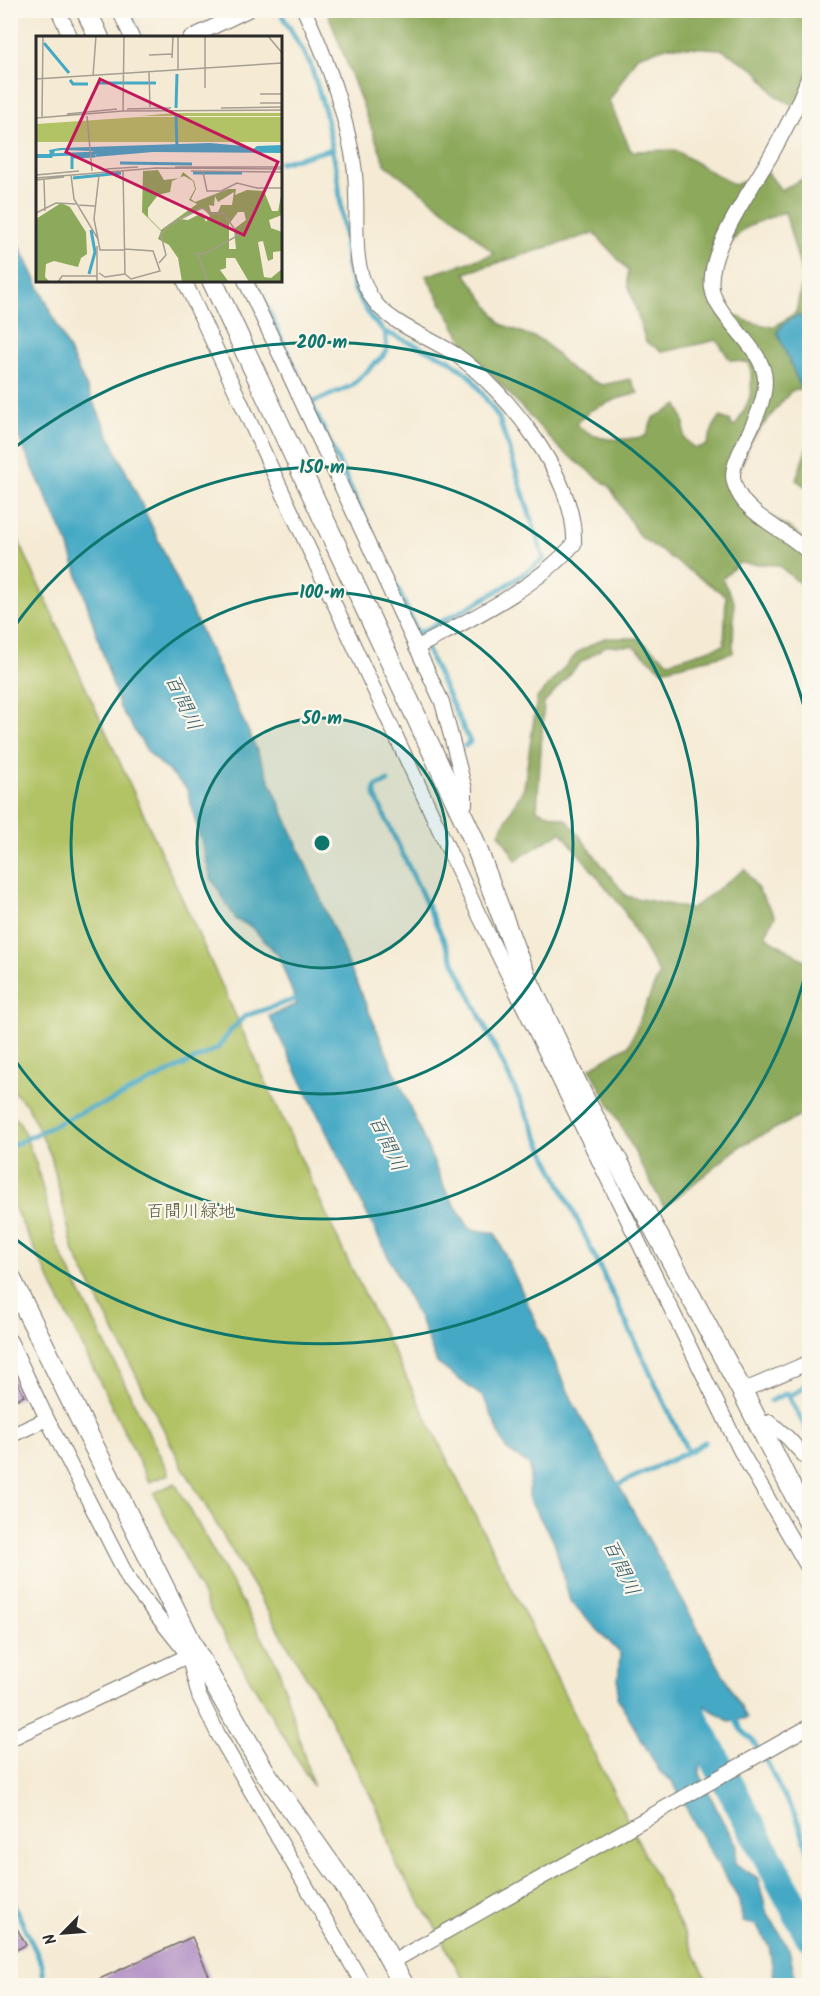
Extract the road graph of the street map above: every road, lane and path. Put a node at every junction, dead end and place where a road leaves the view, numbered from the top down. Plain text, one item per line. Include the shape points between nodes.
1 (58, 10) edge
2 (86, 10) edge
3 (119, 10) edge
4 (248, 10) edge
5 (304, 10) edge
6 (70, 36) edge
7 (98, 36) edge
8 (131, 36) edge
9 (194, 36) edge
10 (810, 72) edge
11 (185, 282) edge
12 (213, 282) edge
13 (246, 282) edge
14 (810, 554) edge
15 (421, 645) junction
16 (461, 813) junction
17 (10, 1277) edge
18 (10, 1341) edge
19 (810, 1362) edge
20 (742, 1391) junction
21 (47, 1419) junction
22 (760, 1427) junction
23 (10, 1436) edge
24 (810, 1462) edge
25 (810, 1525) edge
26 (810, 1570) edge
27 (191, 1654) junction
28 (810, 1726) edge
29 (10, 1739) edge
30 (392, 1962) junction
31 (364, 1986) edge
32 (404, 1986) edge

1 - 6 street
2 - 7 street
3 - 8 street
4 - 9 street
5 - 15 street via 321,49 351,149 358,263 366,285 378,306 454,354 512,405 563,489 574,532 574,544 546,570 483,612
10 - 14 street via 801,100 719,245 712,272 712,290 762,365 766,381 736,460 735,485 748,507
11 - 26 street via 478,913 735,1440
12 - 16 street
13 - 15 street
15 - 16 street via 442,702 465,789
16 - 20 street via 521,966 584,1100
17 - 27 street
18 - 21 street
19 - 20 street
20 - 22 street
21 - 23 street
21 - 27 street via 130,1582
22 - 24 street via 770,1422
22 - 25 street
27 - 29 street
27 - 30 street
27 - 31 street via 199,1696 219,1736
28 - 30 street
30 - 32 street

